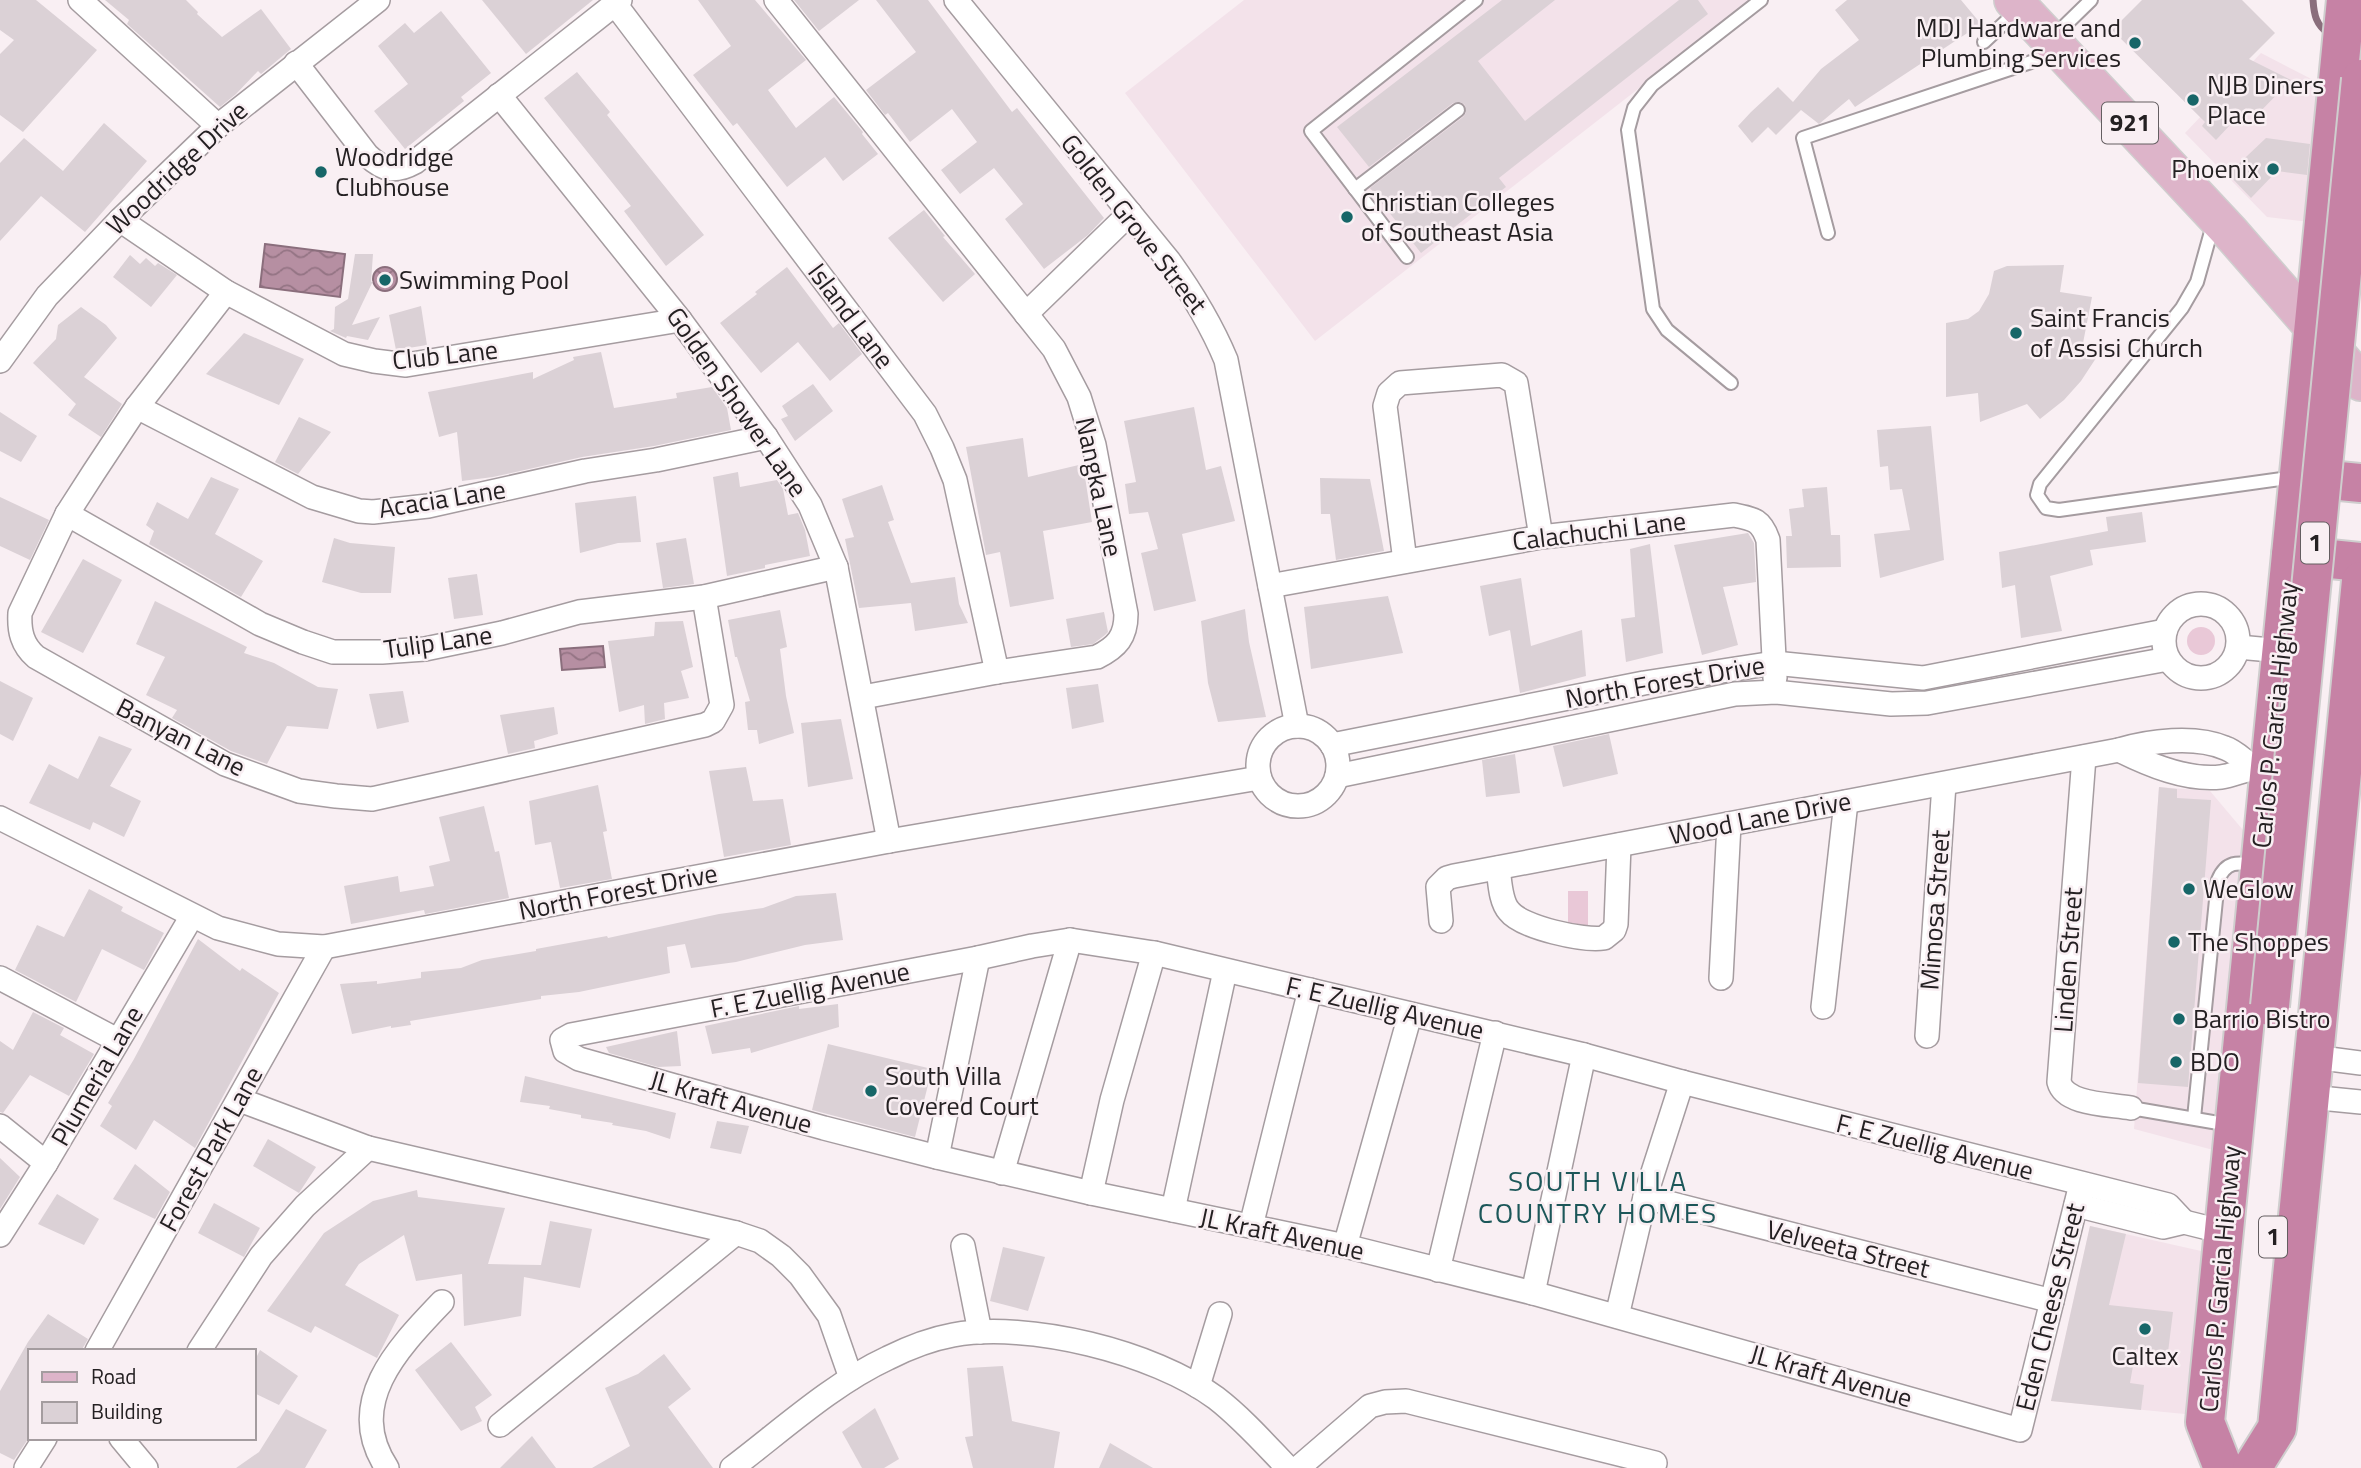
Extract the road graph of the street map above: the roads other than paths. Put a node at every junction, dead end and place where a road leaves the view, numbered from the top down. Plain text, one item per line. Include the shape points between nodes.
1 (80, 0) edge
2 (378, 0) edge
3 (776, 0) edge
4 (956, 0) edge
5 (1476, 0) edge
6 (1761, 0) edge
7 (2091, 0) edge
8 (617, 2) edge
9 (2017, 4) edge
10 (2351, 5) edge
11 (1984, 42) dead end
12 (2056, 46) junction
13 (296, 63) junction
14 (2361, 79) edge
15 (499, 95) junction
16 (1458, 110) dead end
17 (2347, 123) edge
18 (218, 126) junction
19 (1354, 189) junction
20 (1130, 213) junction
21 (2216, 216) junction
22 (120, 220) junction
23 (2323, 230) junction
24 (1828, 233) dead end
25 (2361, 234) edge
26 (1407, 257) dead end
27 (226, 292) junction
28 (1026, 314) junction
29 (680, 320) junction
30 (2314, 328) junction
31 (2361, 345) edge
32 (0, 360) edge
33 (2361, 382) edge
34 (1731, 383) dead end
35 (137, 407) junction
36 (766, 437) junction
37 (2299, 477) junction
38 (2361, 482) edge
39 (67, 514) junction
40 (1541, 537) junction
41 (2291, 555) junction
42 (1405, 561) junction
43 (2361, 562) edge
44 (836, 567) junction
45 (2361, 581) edge
46 (1270, 586) junction
47 (704, 597) junction
48 (2165, 631) junction
49 (2238, 647) junction
50 (2084, 648) junction
51 (2282, 651) junction
52 (2353, 658) junction
53 (2168, 659) junction
54 (1774, 663) junction
55 (997, 672) junction
56 (2089, 674) junction
57 (1776, 692) junction
58 (863, 696) junction
59 (1297, 726) junction
60 (1332, 745) junction
61 (2119, 750) junction
62 (2084, 757) junction
63 (2261, 768) junction
64 (2342, 775) junction
65 (1336, 776) junction
66 (1259, 778) junction
67 (1944, 783) junction
68 (1846, 802) junction
69 (0, 818) edge
70 (1729, 824) junction
71 (889, 841) junction
72 (1619, 845) junction
73 (2260, 865) junction
74 (1498, 868) junction
75 (192, 916) junction
76 (1441, 921) dead end
77 (1070, 940) junction
78 (2253, 943) junction
79 (324, 947) junction
80 (2325, 950) junction
81 (1154, 953) junction
82 (978, 958) junction
83 (1225, 971) junction
84 (0, 978) edge
85 (1721, 978) dead end
86 (1310, 990) junction
87 (1823, 1007) dead end
88 (2283, 1007) junction
89 (1410, 1015) junction
90 (1495, 1033) junction
91 (572, 1035) joint
92 (1927, 1036) dead end
93 (117, 1040) junction
94 (1584, 1055) junction
95 (2314, 1058) junction
96 (2361, 1063) edge
97 (1682, 1082) junction
98 (2310, 1097) junction
99 (240, 1100) junction
100 (2361, 1102) edge
101 (2131, 1108) joint
102 (2194, 1118) junction
103 (0, 1126) edge
104 (2235, 1126) junction
105 (369, 1148) junction
106 (937, 1157) junction
107 (46, 1163) junction
108 (1002, 1172) junction
109 (1091, 1193) junction
110 (2078, 1195) junction
111 (1645, 1197) junction
112 (1172, 1210) junction
113 (1251, 1227) junction
114 (2224, 1232) junction
115 (736, 1233) junction
116 (0, 1235) edge
117 (963, 1246) dead end
118 (1345, 1247) junction
119 (1438, 1270) junction
120 (1533, 1293) junction
121 (442, 1301) dead end
122 (2052, 1301) junction
123 (1220, 1314) dead end
124 (1617, 1316) junction
125 (981, 1332) junction
126 (98, 1349) edge
127 (201, 1349) edge
128 (851, 1378) junction
129 (1198, 1387) junction
130 (500, 1425) dead end
131 (2020, 1430) joint
132 (44, 1440) edge
133 (1655, 1463) dead end
134 (2238, 1467) edge
135 (26, 1468) edge
136 (387, 1468) edge
137 (732, 1468) edge
138 (1288, 1468) edge
139 (1298, 1468) edge

1 - 18 street
2 - 13 street, Woodridge Drive
3 - 28 street, Nangka Lane
4 - 20 street, Golden Grove Street
5 - 19 lane via 1311,131
6 - 34 lane via 1652,85 1634,108 1628,130 1653,309 1667,330
7 - 12 lane
8 - 15 street
8 - 55 street, Island Lane via 925,414 955,480
9 - 11 lane
9 - 12 main road, 921
10 - 17 highway, Carlos P. Garcia Highway / 1
12 - 21 main road, 921
12 - 24 lane via 1803,138
13 - 15 street via 367,155 390,171 415,162
13 - 18 street, Woodridge Drive
14 - 88 highway, Carlos P. Garcia Highway / 1, bridge
15 - 29 street, Golden Shower Lane
16 - 19 lane
17 - 23 highway, Carlos P. Garcia Highway / 1
18 - 22 street, Woodridge Drive
19 - 26 lane
20 - 28 street
20 - 46 street, Golden Grove Street via 1196,298 1226,360
21 - 30 main road, 921
21 - 37 lane via 2197,282 2182,308 2040,484 2037,495 2046,508 2059,510
22 - 27 street, Club Lane
22 - 32 street, Woodridge Drive via 47,296
23 - 25 highway
23 - 30 highway, Carlos P. Garcia Highway / 1
27 - 29 street, Club Lane via 344,354 406,365
27 - 35 street, Banyan Lane
28 - 55 street, Nangka Lane via 1054,349 1079,397 1094,445 1126,628 1121,640 1097,657
29 - 36 street, Golden Shower Lane
30 - 33 main road
30 - 37 highway, Carlos P. Garcia Highway / 1
31 - 88 highway, Carlos P. Garcia Highway / 1
35 - 36 street, Acacia Lane via 312,497 373,512 428,506
35 - 39 street, Banyan Lane
36 - 44 street, Golden Shower Lane via 810,505
37 - 38 highway
37 - 41 highway, Carlos P. Garcia Highway / 1
39 - 47 street, Tulip Lane via 260,624 333,652 425,649 579,612
39 - 47 street, Banyan Lane via 20,613 19,628 29,651 225,764 299,791 336,796 372,799 705,725 722,705
40 - 42 street, Calachuchi Lane
40 - 42 street via 1516,383 1502,375 1399,383 1385,406
40 - 54 street, Calachuchi Lane via 1734,515 1755,520 1769,540
41 - 43 highway
41 - 51 highway, Carlos P. Garcia Highway / 1
42 - 46 street, Calachuchi Lane
44 - 47 street, Tulip Lane
44 - 58 street, Golden Shower Lane
45 - 52 highway, 1
46 - 59 street, Golden Grove Street
48 - 49 street via 2179,611 2203,603 2215,606 2234,622
48 - 50 street, North Forest Drive
48 - 53 street
49 - 51 street
49 - 53 street via 2225,670 2200,679 2176,670
50 - 54 street, North Forest Drive via 1923,678
50 - 56 street
51 - 52 highway
51 - 63 highway, Carlos P. Garcia Highway / 1
52 - 64 highway, 1
53 - 56 street, North Forest Drive
54 - 57 street, Calachuchi Lane
54 - 60 street, North Forest Drive via 1644,683
55 - 58 street, Nangka Lane
56 - 57 street, North Forest Drive via 1927,703 1891,704
57 - 65 street, North Forest Drive via 1735,694
58 - 71 street, Golden Shower Lane
59 - 60 street via 1321,733
59 - 66 street via 1279,731 1265,743 1258,760
60 - 65 street
61 - 62 street, Wood Lane Drive
61 - 63 street via 2143,762 2203,777
61 - 63 street, Wood Lane Drive via 2161,741 2207,744 2226,748
62 - 67 street, Wood Lane Drive
62 - 101 street, Linden Street via 2059,1082 2064,1093 2074,1098
63 - 64 highway
63 - 73 highway, Carlos P. Garcia Highway / 1
64 - 80 highway, 1
65 - 66 street via 1323,797 1299,806 1274,799
66 - 71 street, North Forest Drive
67 - 68 street, Wood Lane Drive
67 - 92 street, Mimosa Street
68 - 70 street, Wood Lane Drive
68 - 87 street
69 - 75 street, North Forest Drive
70 - 72 street, Wood Lane Drive
70 - 85 street
71 - 79 street, North Forest Drive
72 - 74 street, Wood Lane Drive
72 - 74 street via 1616,924 1604,939 1521,921 1505,904
73 - 78 highway, Carlos P. Garcia Highway / 1
73 - 102 lane via 2230,863 2218,880
74 - 76 street, Wood Lane Drive via 1442,882 1437,893
75 - 79 street, North Forest Drive via 242,936
75 - 93 street, Plumeria Lane
77 - 81 street, F. E Zuellig Avenue
77 - 82 street, F. E Zuellig Avenue
77 - 108 street
78 - 80 highway
78 - 104 highway, Carlos P. Garcia Highway / 1
79 - 99 street, Forest Park Lane
80 - 95 highway, 1
81 - 83 street, F. E Zuellig Avenue
81 - 109 street
82 - 91 street, F. E Zuellig Avenue
82 - 106 street
83 - 86 street, F. E Zuellig Avenue
83 - 112 street
84 - 93 street
86 - 89 street, F. E Zuellig Avenue
86 - 113 street
88 - 134 highway, Carlos P. Garcia Highway / 1 via 2254,1426
89 - 90 street, F. E Zuellig Avenue
89 - 118 street
90 - 94 street, F. E Zuellig Avenue
90 - 119 street
91 - 106 street, JL Kraft Avenue via 562,1040 562,1046 579,1059
93 - 107 street, Plumeria Lane
94 - 97 street, F. E Zuellig Avenue
94 - 120 street
95 - 96 street
95 - 98 highway, 1
97 - 110 street, F. E Zuellig Avenue
97 - 111 street
98 - 100 street
98 - 134 highway, 1 via 2277,1428
99 - 105 street
99 - 126 street, Forest Park Lane
101 - 102 lane
102 - 104 lane
103 - 107 street
104 - 114 highway, Carlos P. Garcia Highway / 1
105 - 115 street
105 - 127 street via 305,1206 261,1256
106 - 108 street, JL Kraft Avenue
107 - 116 street, Plumeria Lane
108 - 109 street, JL Kraft Avenue
109 - 112 street, JL Kraft Avenue
110 - 114 street, F. E Zuellig Avenue via 2168,1205 2184,1222
110 - 122 street, Eden Cheese Street
111 - 122 street, Velveeta Street
111 - 124 street
112 - 113 street, JL Kraft Avenue
113 - 118 street, JL Kraft Avenue
114 - 134 highway, Carlos P. Garcia Highway / 1 via 2206,1422
115 - 128 street via 760,1241 800,1275 829,1315
115 - 130 street
117 - 125 street
118 - 119 street, JL Kraft Avenue
119 - 120 street, JL Kraft Avenue
120 - 124 street, JL Kraft Avenue
121 - 136 street via 405,1341 376,1388 369,1424 375,1451
122 - 131 street, Eden Cheese Street
123 - 129 street
124 - 131 street, JL Kraft Avenue
125 - 128 street via 918,1345
125 - 129 street via 1055,1337 1115,1352
128 - 137 street
129 - 138 street via 1232,1411
132 - 135 street
133 - 139 street via 1406,1401 1370,1406

